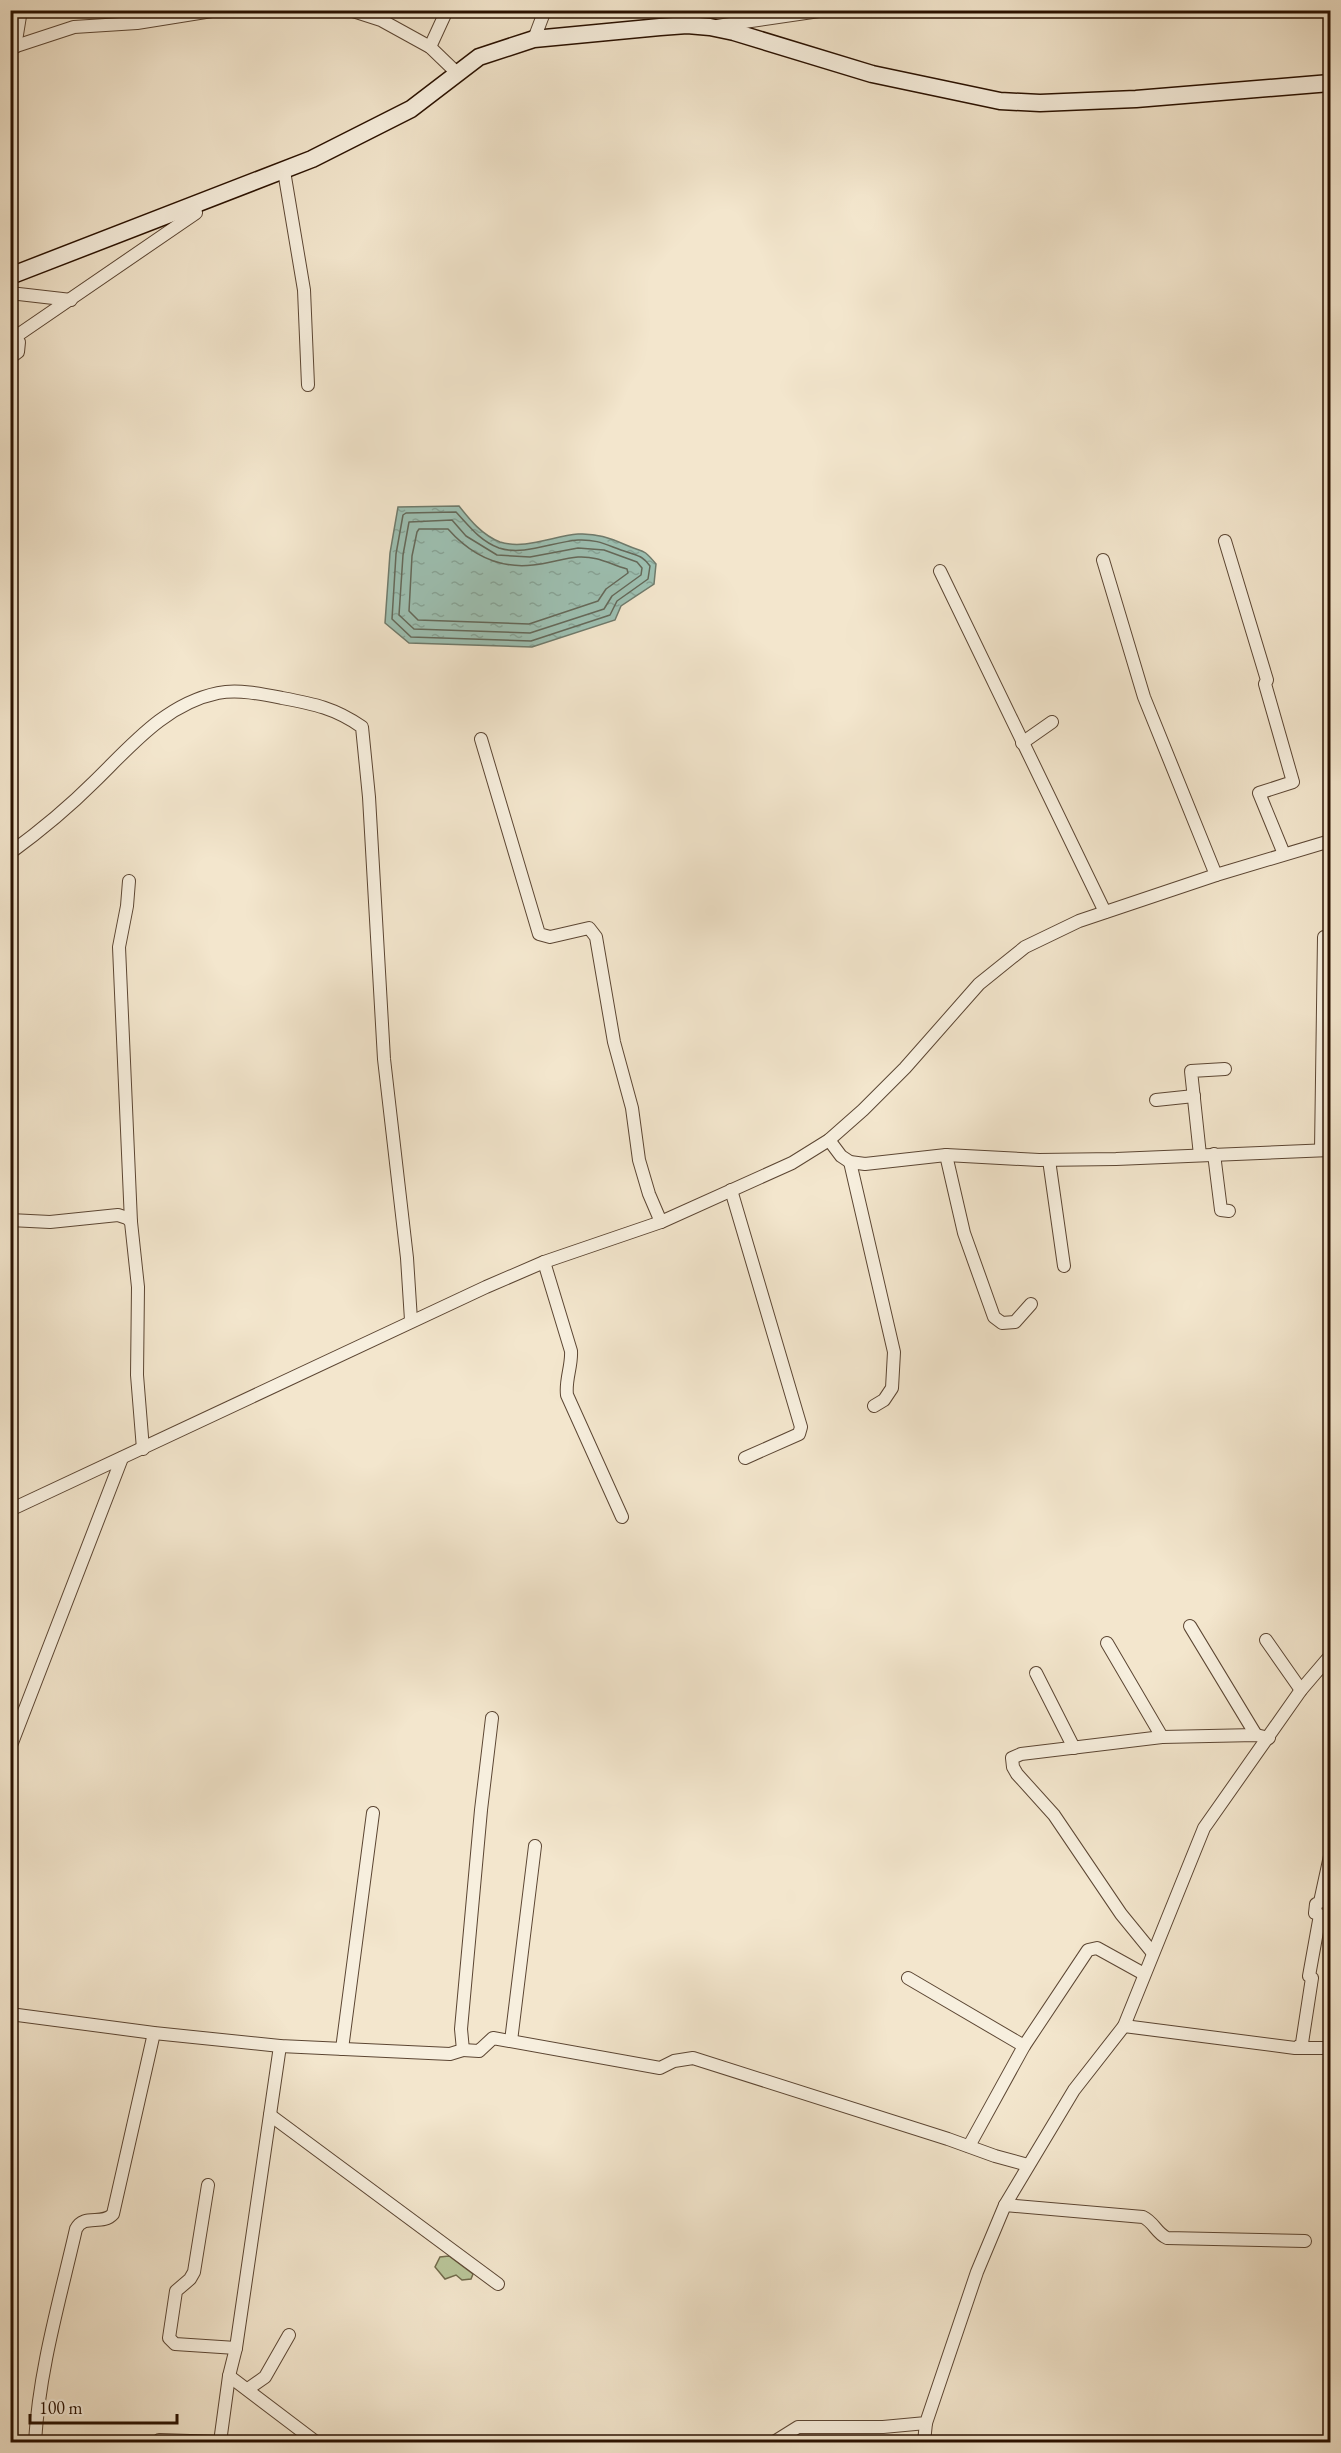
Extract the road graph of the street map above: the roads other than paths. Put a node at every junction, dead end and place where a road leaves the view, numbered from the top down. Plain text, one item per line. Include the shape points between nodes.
1 (21, 10) edge
2 (218, 10) edge
3 (350, 10) edge
4 (447, 10) edge
5 (545, 10) edge
6 (826, 10) edge
7 (197, 11) edge
8 (710, 27) junction
9 (534, 39) junction
10 (430, 47) junction
11 (13, 48) edge
12 (457, 73) junction
13 (1330, 83) edge
14 (284, 171) junction
15 (194, 203) junction
16 (10, 276) edge
17 (10, 292) edge
18 (71, 300) junction
19 (13, 334) edge
20 (10, 358) edge
21 (308, 385) dead end
22 (1226, 541) dead end
23 (1103, 560) dead end
24 (940, 571) dead end
25 (1052, 722) dead end
26 (481, 739) dead end
27 (1022, 743) junction
28 (1330, 841) edge
29 (10, 853) edge
30 (1284, 855) junction
31 (1216, 875) junction
32 (129, 881) dead end
33 (1105, 912) junction
34 (1324, 937) dead end
35 (1327, 989) edge
36 (1225, 1069) dead end
37 (1194, 1096) junction
38 (1156, 1100) dead end
39 (829, 1140) junction
40 (1326, 1150) edge
41 (1214, 1154) junction
42 (946, 1155) junction
43 (1200, 1155) junction
44 (1049, 1160) junction
45 (850, 1162) junction
46 (731, 1190) junction
47 (1229, 1210) dead end
48 (10, 1220) edge
49 (131, 1222) junction
50 (661, 1222) junction
51 (544, 1262) junction
52 (1064, 1266) dead end
53 (1031, 1304) dead end
54 (411, 1320) junction
55 (874, 1406) dead end
56 (142, 1449) junction
57 (122, 1458) junction
58 (745, 1458) dead end
59 (10, 1510) edge
60 (622, 1517) dead end
61 (1190, 1626) dead end
62 (1266, 1640) dead end
63 (1107, 1643) dead end
64 (1330, 1656) edge
65 (1036, 1673) dead end
66 (1301, 1690) junction
67 (492, 1718) dead end
68 (1256, 1735) junction
69 (1162, 1737) junction
70 (1269, 1738) junction
71 (10, 1748) edge
72 (1074, 1748) junction
73 (373, 1813) dead end
74 (535, 1846) dead end
75 (1329, 1856) edge
76 (1152, 1952) junction
77 (1144, 1974) junction
78 (908, 1978) dead end
79 (10, 2014) edge
80 (1124, 2026) junction
81 (153, 2034) junction
82 (511, 2041) junction
83 (280, 2046) junction
84 (1024, 2046) junction
85 (1297, 2048) junction
86 (1330, 2048) edge
87 (342, 2049) junction
88 (463, 2050) junction
89 (270, 2115) junction
90 (969, 2146) junction
91 (1028, 2165) junction
92 (208, 2185) dead end
93 (1005, 2205) junction
94 (1305, 2241) dead end
95 (498, 2284) dead end
96 (290, 2335) dead end
97 (236, 2348) junction
98 (229, 2376) junction
99 (248, 2389) junction
100 (926, 2423) junction
101 (159, 2440) dead end
102 (35, 2442) edge
103 (220, 2442) edge
104 (316, 2442) edge
105 (774, 2442) edge
106 (924, 2442) edge

1 - 11 street
2 - 7 street
3 - 10 street via 381,20
4 - 10 street
5 - 9 street
6 - 8 street
7 - 11 street via 136,23 74,27
8 - 9 street via 687,25
8 - 13 street via 872,75 1000,101 1136,99
9 - 12 street via 479,57
10 - 12 street
12 - 14 street via 411,109
14 - 15 street
14 - 21 street via 304,290
15 - 16 street
15 - 18 street via 196,213
17 - 18 street
18 - 19 street
19 - 20 street via 19,342 18,352
22 - 30 street via 1293,782 1259,793
23 - 31 street via 1144,697
24 - 27 street
25 - 27 street
26 - 50 street via 539,934 550,937 589,928 596,937 639,1160
27 - 33 street
28 - 30 street
29 - 54 street via 70,804 135,739 185,703 220,693 257,693 342,713 362,728 384,1059
30 - 31 street
31 - 33 street
32 - 49 street via 119,947
33 - 39 street via 1025,947 1005,962 979,984 864,1110
34 - 35 street
35 - 40 street
36 - 37 street via 1191,1071
37 - 38 street
37 - 43 street
39 - 45 street
39 - 46 street via 792,1163
40 - 41 street
41 - 43 street
41 - 47 street via 1221,1210
42 - 44 street
42 - 45 street via 866,1164
42 - 53 street via 964,1233 994,1317 1002,1323 1015,1322
43 - 44 street
44 - 52 street
45 - 55 street via 894,1352 892,1388
46 - 50 street
46 - 58 street via 801,1427 798,1434
48 - 49 street via 50,1222 118,1215
49 - 56 street via 138,1287 137,1375
50 - 51 street
51 - 54 street
51 - 60 street via 571,1351 567,1395
54 - 56 street
56 - 57 street
57 - 59 street
57 - 71 street
61 - 68 street
62 - 66 street
63 - 69 street
64 - 66 street
65 - 72 street
66 - 70 street
67 - 88 street via 461,2029
68 - 69 street
68 - 70 street
69 - 72 street
70 - 76 street via 1204,1828
72 - 76 street via 1021,1754 1011,1762
73 - 87 street
74 - 82 street
75 - 85 street via 1320,1902 1316,1904 1315,1913 1320,1916 1309,1976 1312,1978 1302,2043
76 - 77 street
77 - 80 street
77 - 84 street via 1091,1948
78 - 84 street
79 - 81 street
80 - 85 street
80 - 91 street via 1074,2090
81 - 83 street
81 - 102 street via 113,2214 107,2220 84,2220 76,2229 56,2310 38,2404
82 - 88 street via 493,2038 478,2050
82 - 90 street via 660,2067 693,2058
83 - 87 street
83 - 89 street
84 - 90 street
85 - 86 street
87 - 88 street via 450,2054
89 - 95 street
89 - 97 street
90 - 91 street
91 - 93 street
92 - 97 street via 194,2272 176,2291 169,2338 174,2344
93 - 94 street via 1143,2217 1159,2235 1167,2238
93 - 100 street via 956,2331
96 - 99 street via 265,2376
97 - 98 street
98 - 99 street
98 - 103 street
99 - 104 street
100 - 105 street via 798,2427
100 - 106 street
101 - 103 street

